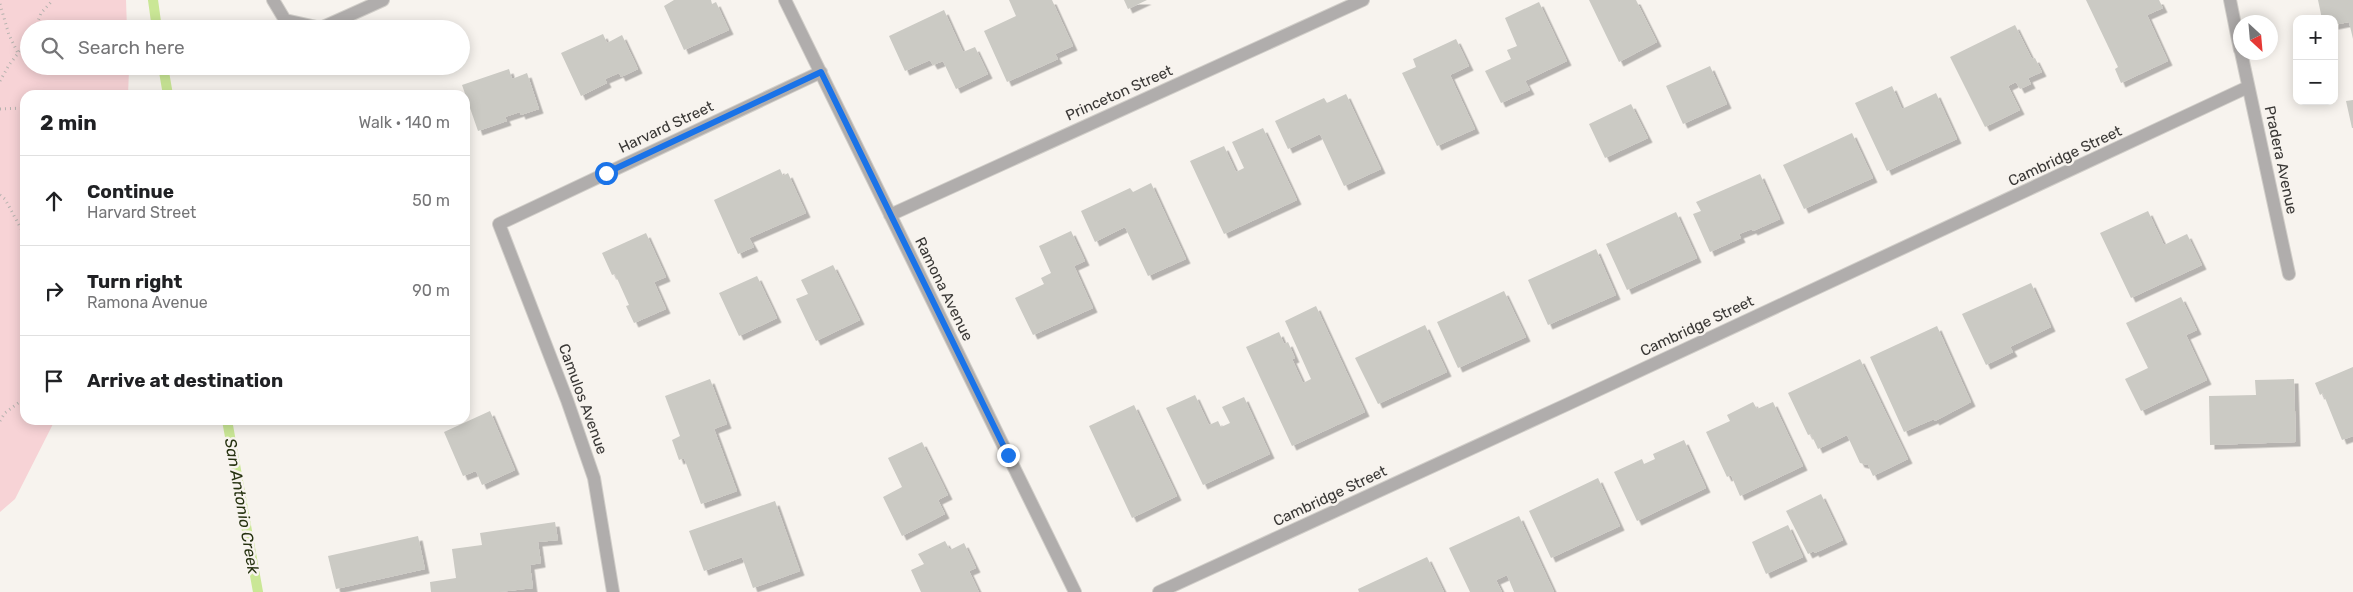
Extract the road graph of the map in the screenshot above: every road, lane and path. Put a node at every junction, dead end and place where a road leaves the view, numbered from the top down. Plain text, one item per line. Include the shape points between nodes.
1 (53, 0) edge
2 (273, 0) edge
3 (383, 0) edge
4 (785, 0) edge
5 (1363, 0) edge
6 (2230, 0) edge
7 (0, 4) edge
8 (2233, 15) edge
9 (38, 20) edge
10 (285, 20) edge
11 (339, 20) edge
12 (20, 50) edge
13 (18, 53) junction
14 (2243, 60) edge
15 (821, 72) junction
16 (0, 81) edge
17 (2248, 87) junction
18 (20, 107) edge
19 (0, 109) edge
20 (0, 195) edge
21 (890, 215) junction
22 (499, 224) joint
23 (20, 227) edge
24 (2288, 274) dead end
25 (20, 402) edge
26 (0, 421) edge
27 (613, 592) edge
28 (1075, 592) edge
29 (1159, 592) edge

1 - 9 path
2 - 10 street
3 - 11 street
4 - 15 street, Ramona Avenue
5 - 21 street, Princeton Street
6 - 8 street, Pradera Avenue
7 - 13 path
12 - 13 path
13 - 16 path
14 - 17 street, Pradera Avenue
15 - 21 street, Ramona Avenue
15 - 22 street, Harvard Street
17 - 24 street, Pradera Avenue
17 - 29 street, Cambridge Street
18 - 19 path
20 - 23 path
21 - 28 street, Ramona Avenue
22 - 27 street, Camulos Avenue via 594,478
25 - 26 path

